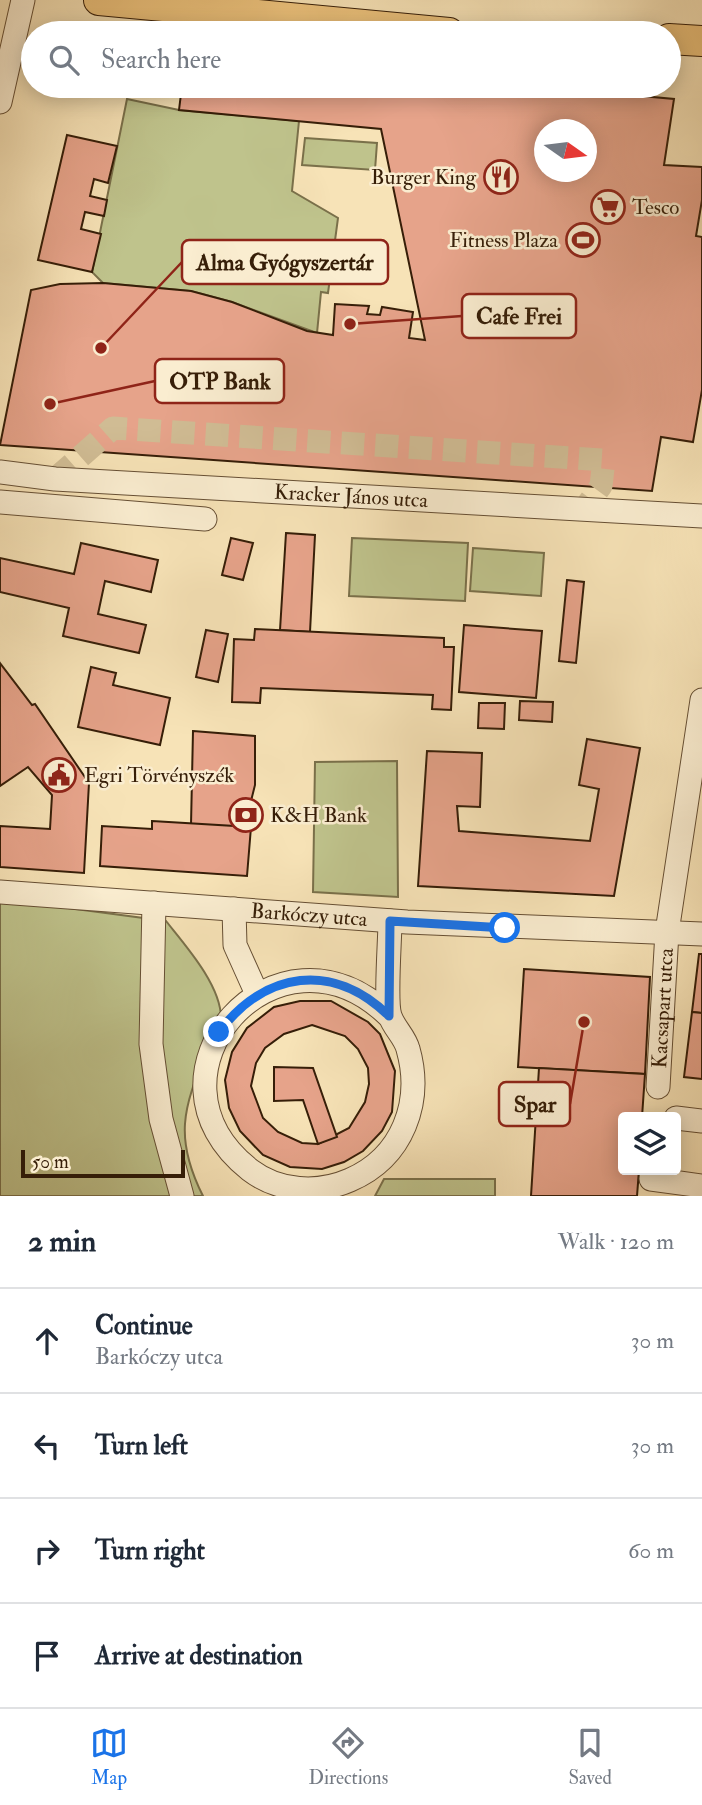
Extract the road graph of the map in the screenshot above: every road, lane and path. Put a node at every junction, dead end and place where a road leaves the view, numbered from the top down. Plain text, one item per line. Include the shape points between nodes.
1 (23, 0) edge
2 (99, 0) edge
3 (132, 2) edge
4 (326, 21) edge
5 (681, 40) edge
6 (702, 41) edge
7 (0, 102) edge
8 (0, 472) edge
9 (0, 502) edge
10 (702, 516) edge
11 (205, 519) dead end
12 (702, 700) edge
13 (0, 892) edge
14 (154, 903) junction
15 (234, 909) junction
16 (390, 921) junction
17 (667, 932) junction
18 (702, 934) edge
19 (257, 994) junction
20 (389, 1016) junction
21 (658, 1087) dead end
22 (681, 1119) edge
23 (702, 1121) edge
24 (651, 1175) edge
25 (702, 1186) edge
26 (182, 1196) edge

1 - 7 street
2 - 3 main road
3 - 4 main road
5 - 6 main road
8 - 10 street, Kracker János utca via 55,479
9 - 11 street
12 - 17 street, Kacsapart utca
13 - 14 street, Barkóczy utca
14 - 15 street, Barkóczy utca
14 - 26 street via 151,1044 161,1119
15 - 16 street, Barkóczy utca
15 - 19 street via 235,946
16 - 17 street, Barkóczy utca
16 - 20 street
17 - 18 street, Barkóczy utca
17 - 21 street, Kacsapart utca
19 - 20 street via 284,982 320,980 363,993
19 - 20 street via 235,1010 219,1032 208,1059 206,1099 213,1125 232,1156 259,1177 298,1189 337,1186 364,1174 389,1153 408,1122 415,1080 407,1045
22 - 23 street
24 - 25 street via 651,1179

